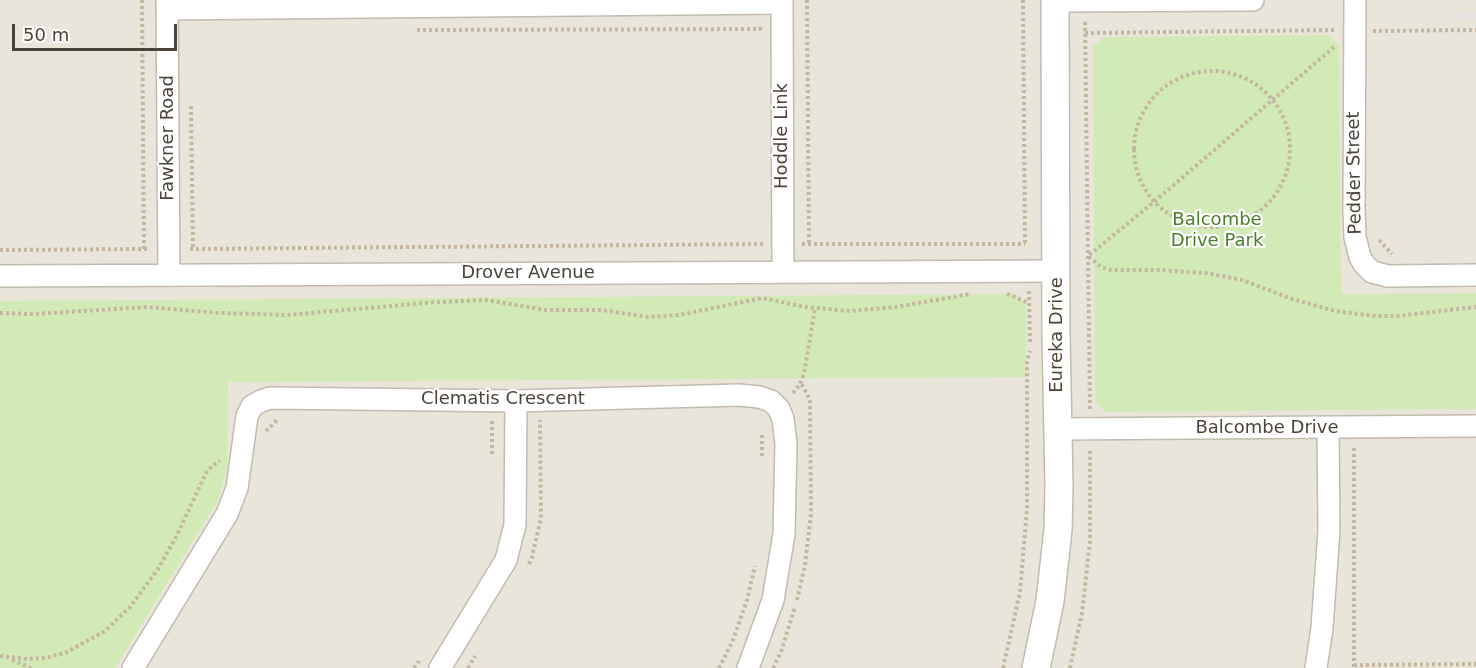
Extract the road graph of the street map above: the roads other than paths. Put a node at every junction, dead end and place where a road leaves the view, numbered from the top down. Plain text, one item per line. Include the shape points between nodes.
1 (1234, 0) edge
2 (1253, 0) edge
3 (1354, 0) edge
4 (1055, 1) edge
5 (1085, 1) edge
6 (782, 2) edge
7 (167, 5) edge
8 (1057, 271) junction
9 (783, 272) junction
10 (169, 275) junction
11 (0, 276) edge
12 (1476, 276) edge
13 (516, 400) junction
14 (1476, 426) edge
15 (1328, 428) junction
16 (1058, 429) junction
17 (133, 668) edge
18 (440, 668) edge
19 (748, 668) edge
20 (1036, 668) edge
21 (1316, 668) edge

1 - 2 street
1 - 5 street
3 - 12 street, Pedder Street via 1354,212 1360,257 1372,272 1388,276
4 - 5 street
4 - 8 street, Eureka Drive
6 - 7 street
6 - 9 street, Hoddle Link
7 - 10 street, Fawkner Road
8 - 9 street, Drover Avenue
8 - 16 street, Eureka Drive
9 - 10 street, Drover Avenue
10 - 11 street, Drover Avenue
13 - 17 street, Clematis Crescent via 270,398 252,406 247,416 237,488 227,514
13 - 18 street via 515,525 507,560
13 - 19 street, Clematis Crescent via 739,395 771,401 779,409 785,432 784,534 773,600
14 - 15 street, Balcombe Drive
15 - 16 street, Balcombe Drive
15 - 21 street via 1329,530
16 - 20 street, Eureka Drive via 1055,565

